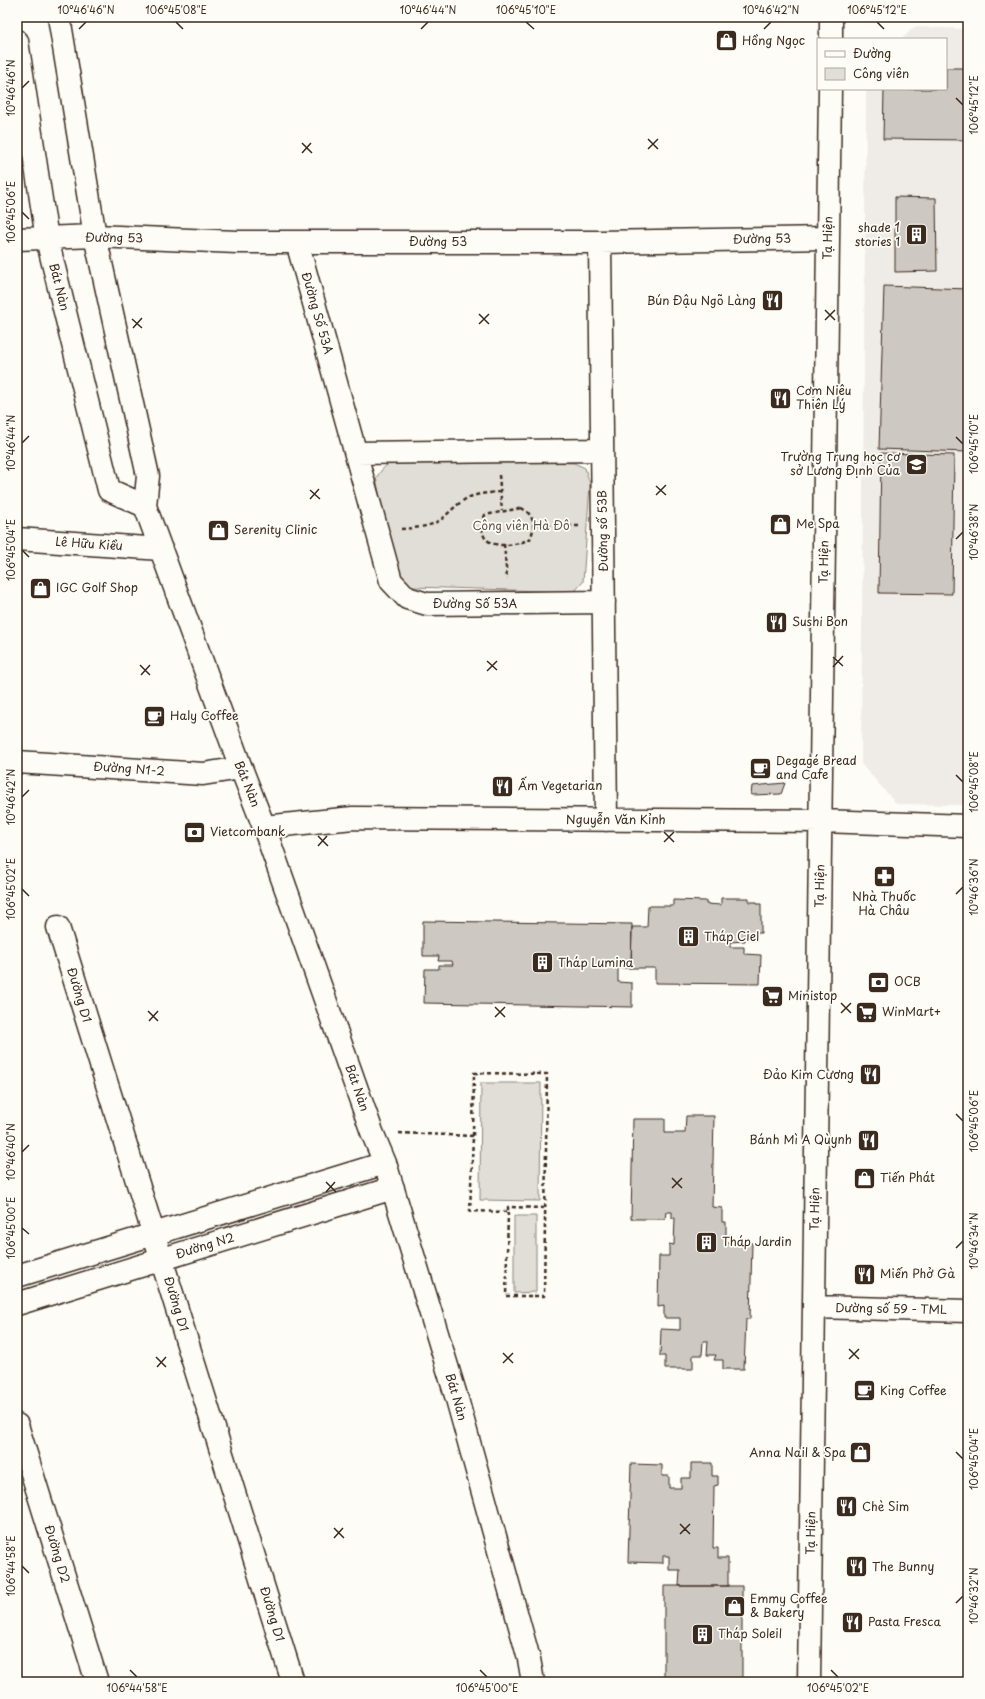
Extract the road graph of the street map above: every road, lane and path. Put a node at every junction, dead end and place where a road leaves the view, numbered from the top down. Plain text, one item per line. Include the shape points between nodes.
1 (59, 17) edge
2 (831, 17) edge
3 (831, 38) edge
4 (17, 41) edge
5 (830, 90) edge
6 (95, 236) junction
7 (828, 238) junction
8 (17, 239) edge
9 (47, 239) junction
10 (297, 242) junction
11 (600, 242) junction
12 (602, 450) junction
13 (497, 451) junction
14 (356, 453) junction
15 (501, 492) junction
16 (145, 506) junction
17 (502, 511) junction
18 (533, 526) junction
19 (603, 527) junction
20 (377, 530) junction
21 (17, 539) edge
22 (504, 544) junction
23 (161, 549) junction
24 (604, 602) junction
25 (509, 604) junction
26 (17, 762) edge
27 (241, 768) junction
28 (606, 820) junction
29 (821, 821) junction
30 (968, 826) edge
31 (264, 827) junction
32 (58, 927) dead end
33 (372, 1132) junction
34 (473, 1136) junction
35 (385, 1163) junction
36 (394, 1188) junction
37 (545, 1208) junction
38 (508, 1212) junction
39 (154, 1234) junction
40 (162, 1260) junction
41 (17, 1276) edge
42 (17, 1304) edge
43 (814, 1308) junction
44 (968, 1311) edge
45 (17, 1425) edge
46 (97, 1682) edge
47 (293, 1682) edge
48 (532, 1682) edge
49 (809, 1682) edge

1 - 6 street, Bát Nàn
2 - 3 street
4 - 9 street, Bát Nàn
5 - 7 street, Tạ Hiện
6 - 9 street, Đường 53
6 - 10 street, Đường 53
6 - 16 street, Bát Nàn via 148,476
7 - 11 street, Đường 53
7 - 29 street, Tạ Hiện
8 - 9 street, Đường 53
9 - 16 street, Bát Nàn via 109,490
10 - 11 street, Đường 53
10 - 14 street, Đường Số 53A
11 - 12 street, Đường số 53B
12 - 13 street
12 - 19 street, Đường số 53B
13 - 14 street
13 - 15 path
14 - 20 street, Đường Số 53A
15 - 17 path
15 - 20 path via 465,499 442,519 432,524 414,528
16 - 23 street, Bát Nàn
17 - 18 path via 521,508 528,511 533,519
17 - 22 path via 485,515 482,535 494,545
18 - 19 path
18 - 22 path via 530,539 521,543
19 - 24 street, Đường số 53B
20 - 25 street, Đường Số 53A via 391,582 407,598 427,604
21 - 23 street, Lê Hữu Kiều
22 - 25 path
23 - 27 street, Bát Nàn
24 - 25 street, Đường Số 53A
24 - 28 street, Đường số 53B
26 - 27 street, Đường N1-2 via 203,774
27 - 31 street, Bát Nàn
28 - 29 street, Nguyễn Văn Kỉnh
28 - 31 street, Nguyễn Văn Kỉnh via 353,818
29 - 30 street, Nguyễn Văn Kỉnh
29 - 43 street, Tạ Hiện
31 - 33 street, Bát Nàn
32 - 39 street, Đường D1
33 - 34 path
33 - 35 street, Bát Nàn
34 - 37 path via 474,1073 547,1074
34 - 38 path via 470,1210
35 - 36 street, Bát Nàn
35 - 39 street
36 - 40 street, Đường N2
36 - 48 street, Bát Nàn via 457,1399 529,1659
37 - 38 path via 508,1207
37 - 38 path via 544,1296 506,1296
39 - 40 street, Đường D1
39 - 41 street
40 - 42 street, Đường N2
40 - 47 street, Đường D1
43 - 44 street, Dường số 59 - TML
43 - 49 street, Tạ Hiện
45 - 46 street, Đường D2

